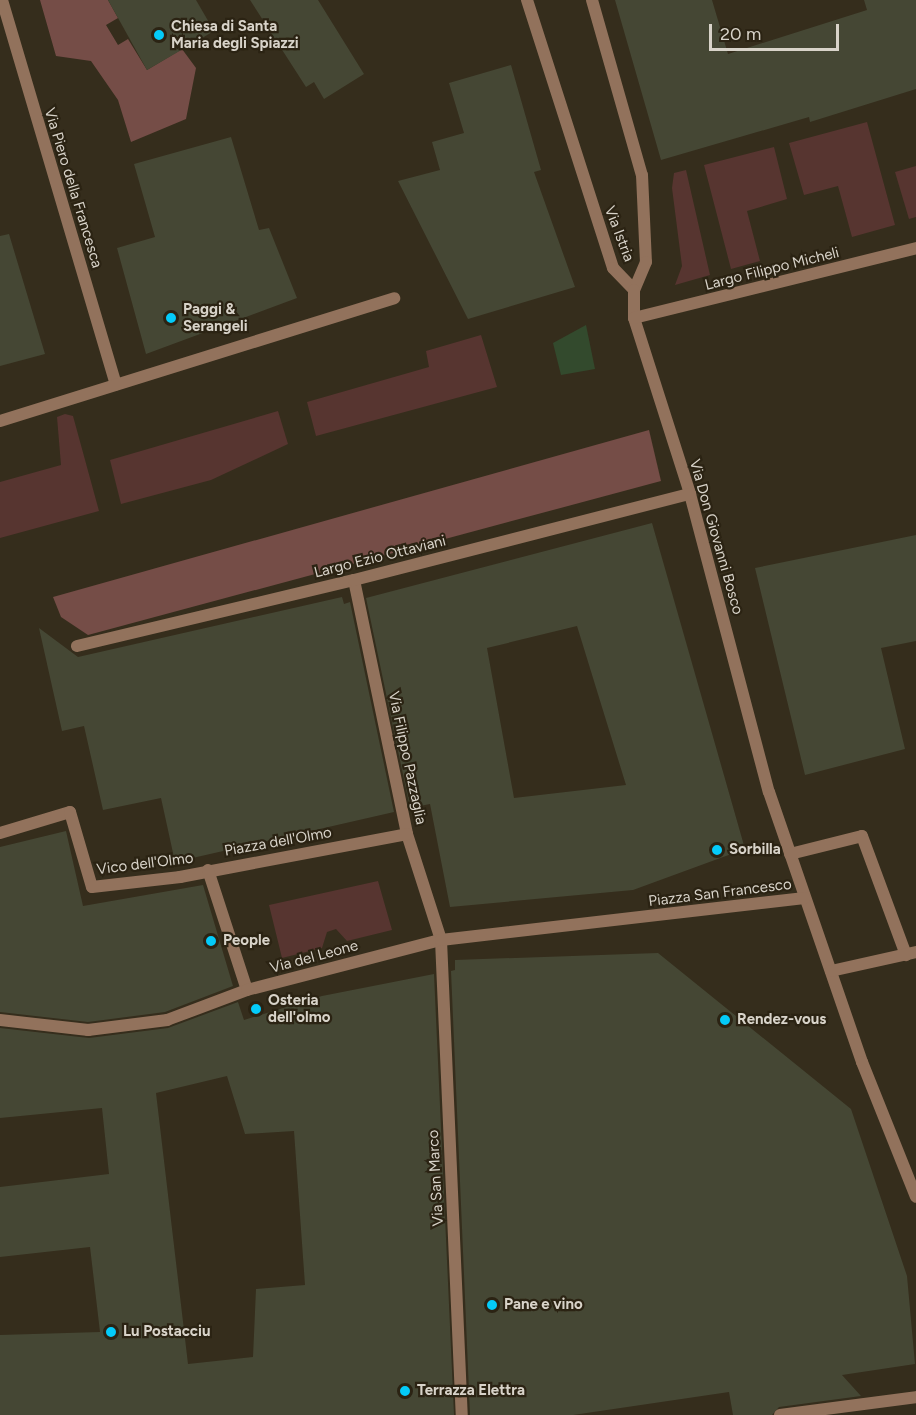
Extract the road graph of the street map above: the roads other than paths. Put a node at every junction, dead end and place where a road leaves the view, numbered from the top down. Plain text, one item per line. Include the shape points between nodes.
1 (2, 0) edge
2 (527, 0) edge
3 (592, 0) edge
4 (916, 248) edge
5 (634, 290) junction
6 (394, 297) dead end
7 (634, 318) junction
8 (116, 384) junction
9 (0, 421) edge
10 (690, 494) junction
11 (354, 580) junction
12 (77, 646) dead end
13 (769, 792) joint
14 (0, 833) edge
15 (407, 834) junction
16 (790, 854) junction
17 (208, 870) junction
18 (805, 898) junction
19 (639, 918) joint
20 (441, 940) junction
21 (911, 953) edge
22 (831, 971) junction
23 (247, 990) junction
24 (0, 1020) edge
25 (911, 1165) edge
26 (916, 1197) edge
27 (916, 1397) edge
28 (462, 1415) edge
29 (780, 1415) edge

1 - 8 street, Via Piero della Francesca
2 - 5 street, Via Istria via 613,268
3 - 5 street, Via Istria via 642,175 646,262
4 - 7 street, Largo Filippo Micheli
5 - 7 street, Via Don Giovanni Bosco
6 - 8 street
7 - 10 street, Via Don Giovanni Bosco
8 - 9 street
10 - 11 street, Largo Ezio Ottaviani
10 - 13 street, Via Don Giovanni Bosco
11 - 12 street, Largo Ezio Ottaviani
11 - 15 street, Via Filippo Pazzaglia
13 - 16 street, Piazza San Francesco
14 - 17 street, Vico dell'Olmo via 70,812 92,887
15 - 17 street, Piazza dell'Olmo
15 - 20 street, Via Filippo Pazzaglia
16 - 18 street, Piazza San Francesco
16 - 21 street, Piazza San Francesco via 862,836
17 - 23 street, Piazza dell'Olmo
18 - 19 street, Piazza San Francesco
18 - 22 street, Piazza San Francesco
19 - 20 street, Via del Leone
20 - 23 street, Via del Leone
20 - 28 street, Via San Marco
21 - 22 street, Piazza San Francesco
22 - 25 street, Piazza San Francesco via 862,1062
23 - 24 street, Via del Leone via 167,1020 88,1030
25 - 26 street, Piazza San Francesco
27 - 29 street

